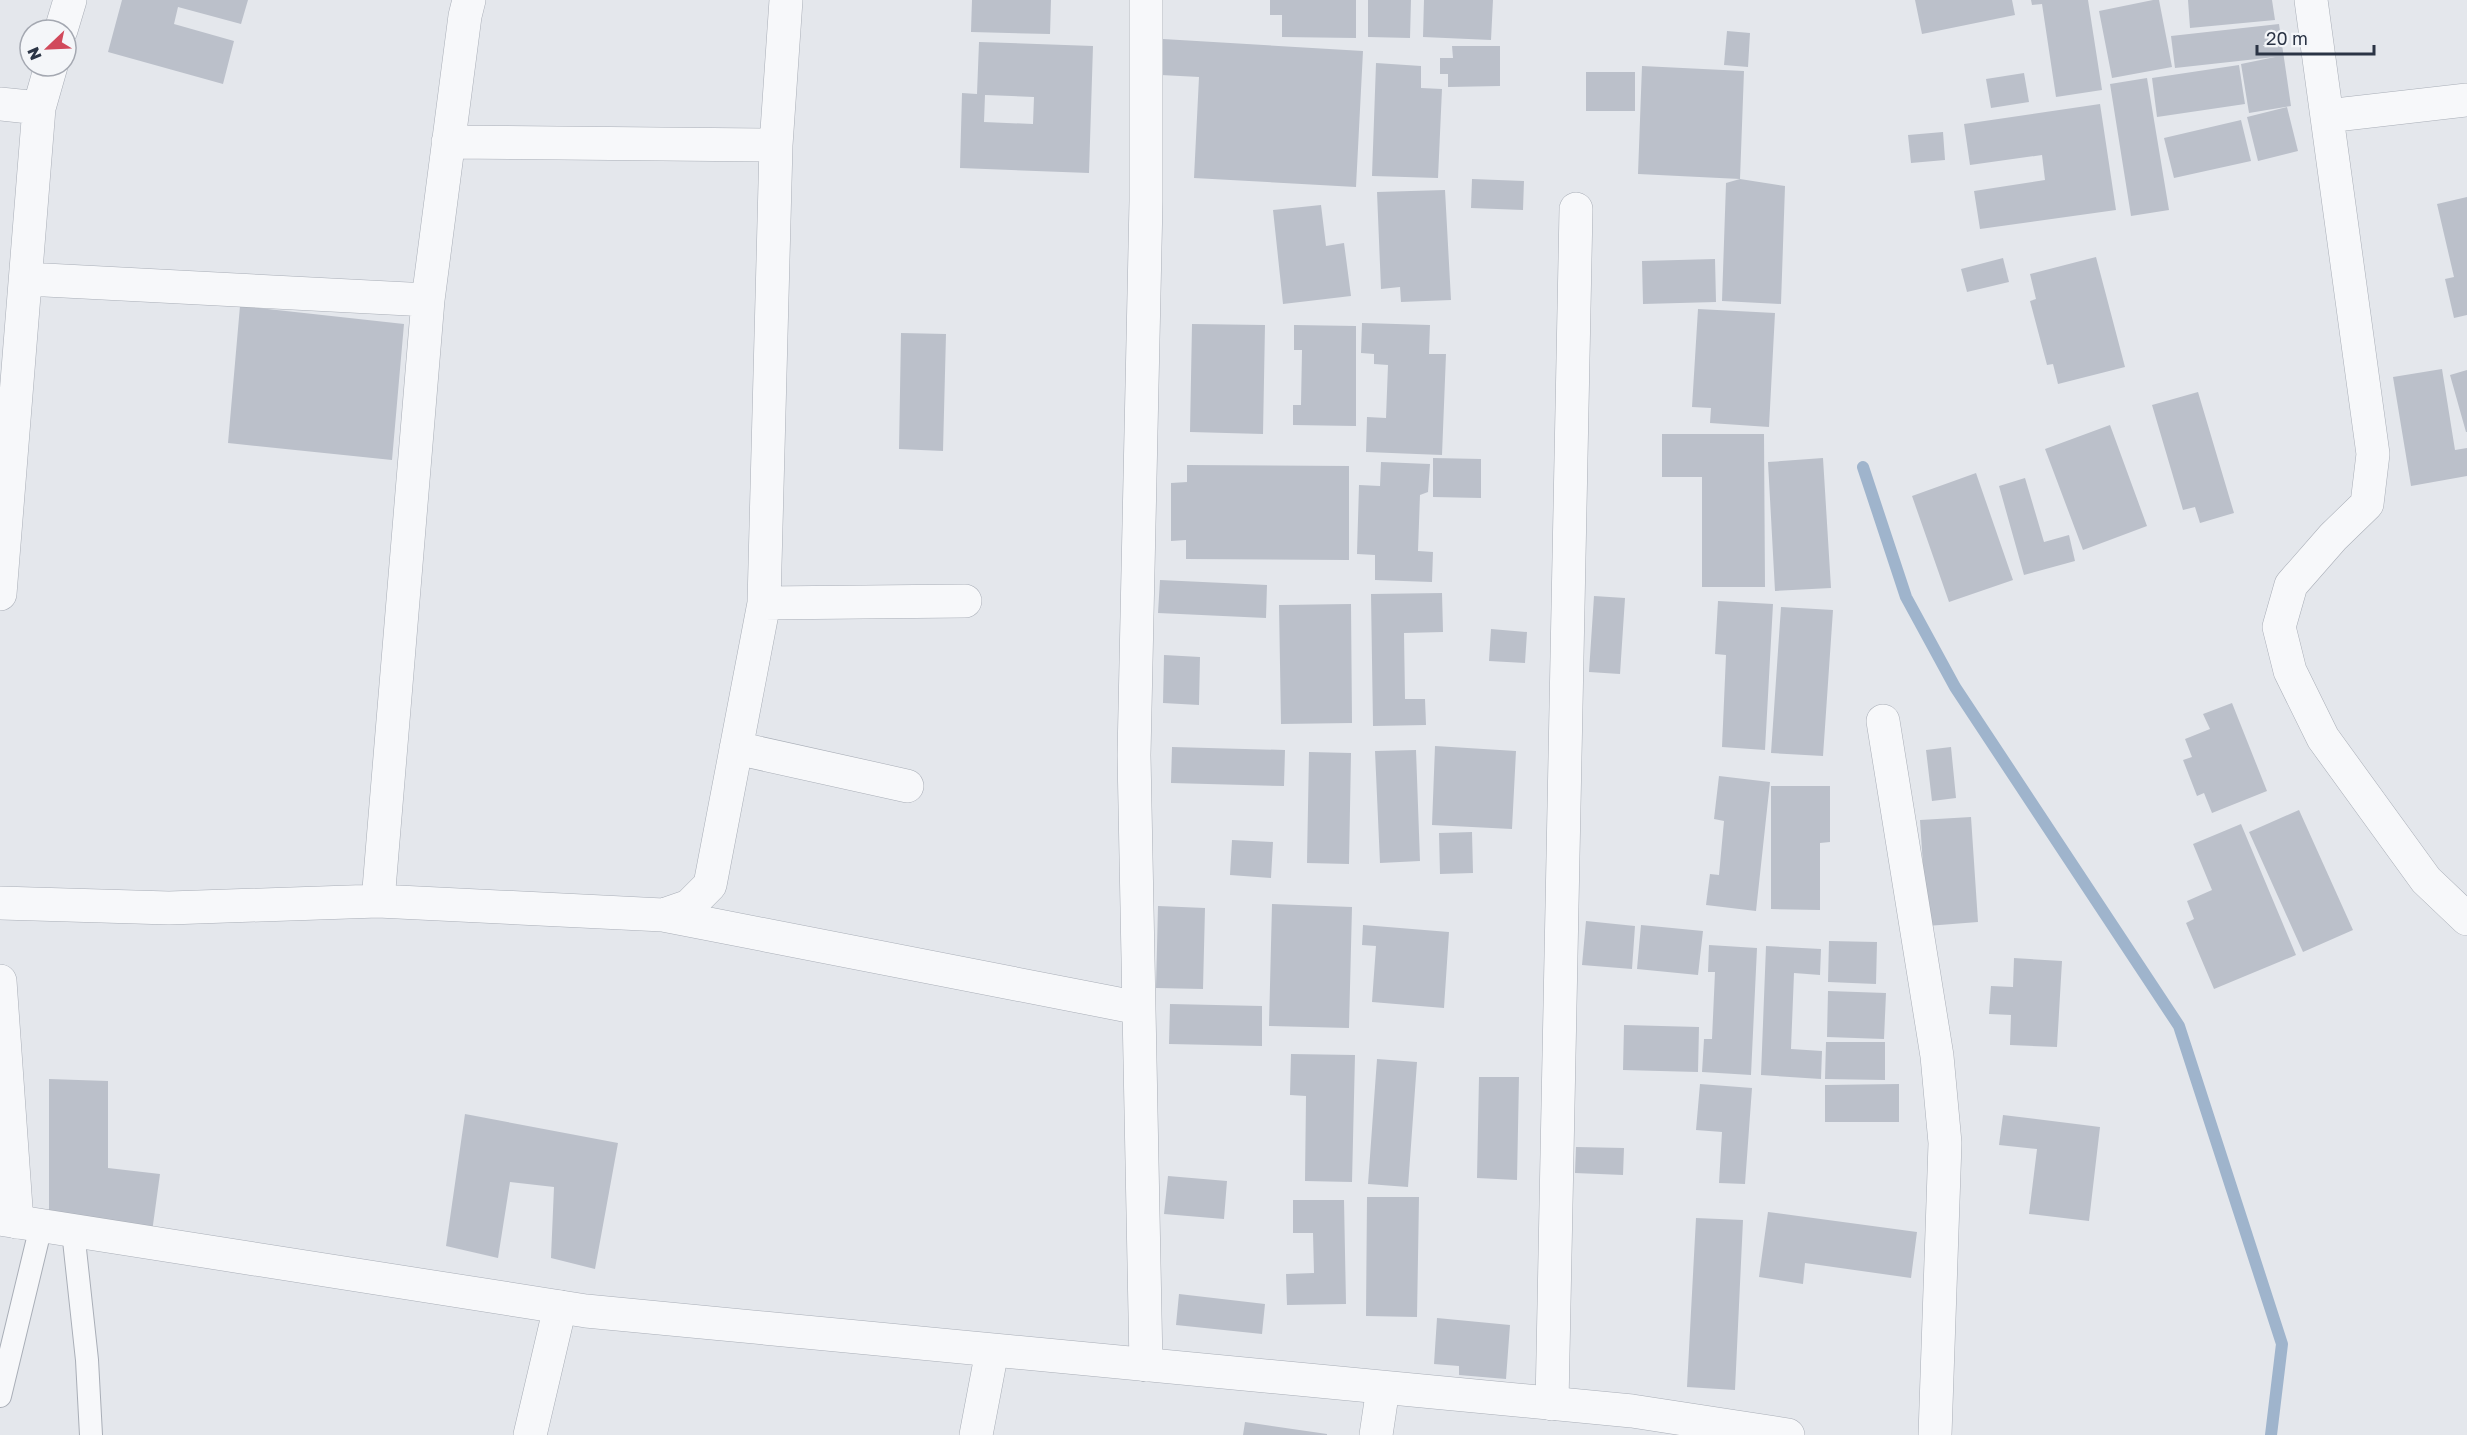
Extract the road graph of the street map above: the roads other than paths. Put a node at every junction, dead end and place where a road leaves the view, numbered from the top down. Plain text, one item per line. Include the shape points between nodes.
1 (70, 0) edge
2 (469, 0) edge
3 (786, 0) edge
4 (1146, 0) edge
5 (2311, 0) edge
6 (65, 18) edge
7 (48, 78) edge
8 (2467, 100) edge
9 (0, 104) edge
10 (39, 108) junction
11 (2327, 116) junction
12 (448, 142) junction
13 (776, 145) junction
14 (1576, 209) dead end
15 (26, 279) junction
16 (428, 300) junction
17 (0, 594) edge
18 (965, 602) dead end
19 (764, 603) junction
20 (1883, 721) dead end
21 (736, 748) junction
22 (907, 786) dead end
23 (378, 900) junction
24 (0, 903) edge
25 (663, 915) junction
26 (2467, 919) edge
27 (0, 981) edge
28 (1139, 1008) junction
29 (19, 1223) edge
30 (73, 1231) junction
31 (560, 1308) junction
32 (992, 1351) junction
33 (1146, 1365) junction
34 (1383, 1388) junction
35 (0, 1396) edge
36 (1552, 1404) junction
37 (91, 1435) edge
38 (530, 1435) edge
39 (976, 1435) edge
40 (1376, 1435) edge
41 (1788, 1435) edge
42 (1935, 1435) edge

1 - 6 street
2 - 12 street
3 - 13 street
4 - 28 street via 1146,201 1134,755
5 - 11 street
7 - 10 street
8 - 11 street
9 - 10 street
10 - 15 street
11 - 26 street via 2373,454 2367,504 2291,585 2279,627 2290,671 2323,738 2426,880
12 - 13 street
12 - 16 street
13 - 19 street
14 - 36 street
15 - 16 street
15 - 17 street
16 - 23 street
18 - 19 street
19 - 21 street
20 - 42 street via 1937,1056 1944,1143
21 - 22 street
21 - 25 street via 710,885 689,906
23 - 24 street via 169,908
23 - 25 street
25 - 28 street
27 - 29 street
28 - 33 street
29 - 30 street
29 - 35 lane
30 - 31 street
30 - 37 lane
31 - 32 street
31 - 38 street
32 - 33 street
32 - 39 street
33 - 34 street
34 - 36 street
34 - 40 street
36 - 41 street via 1632,1411

